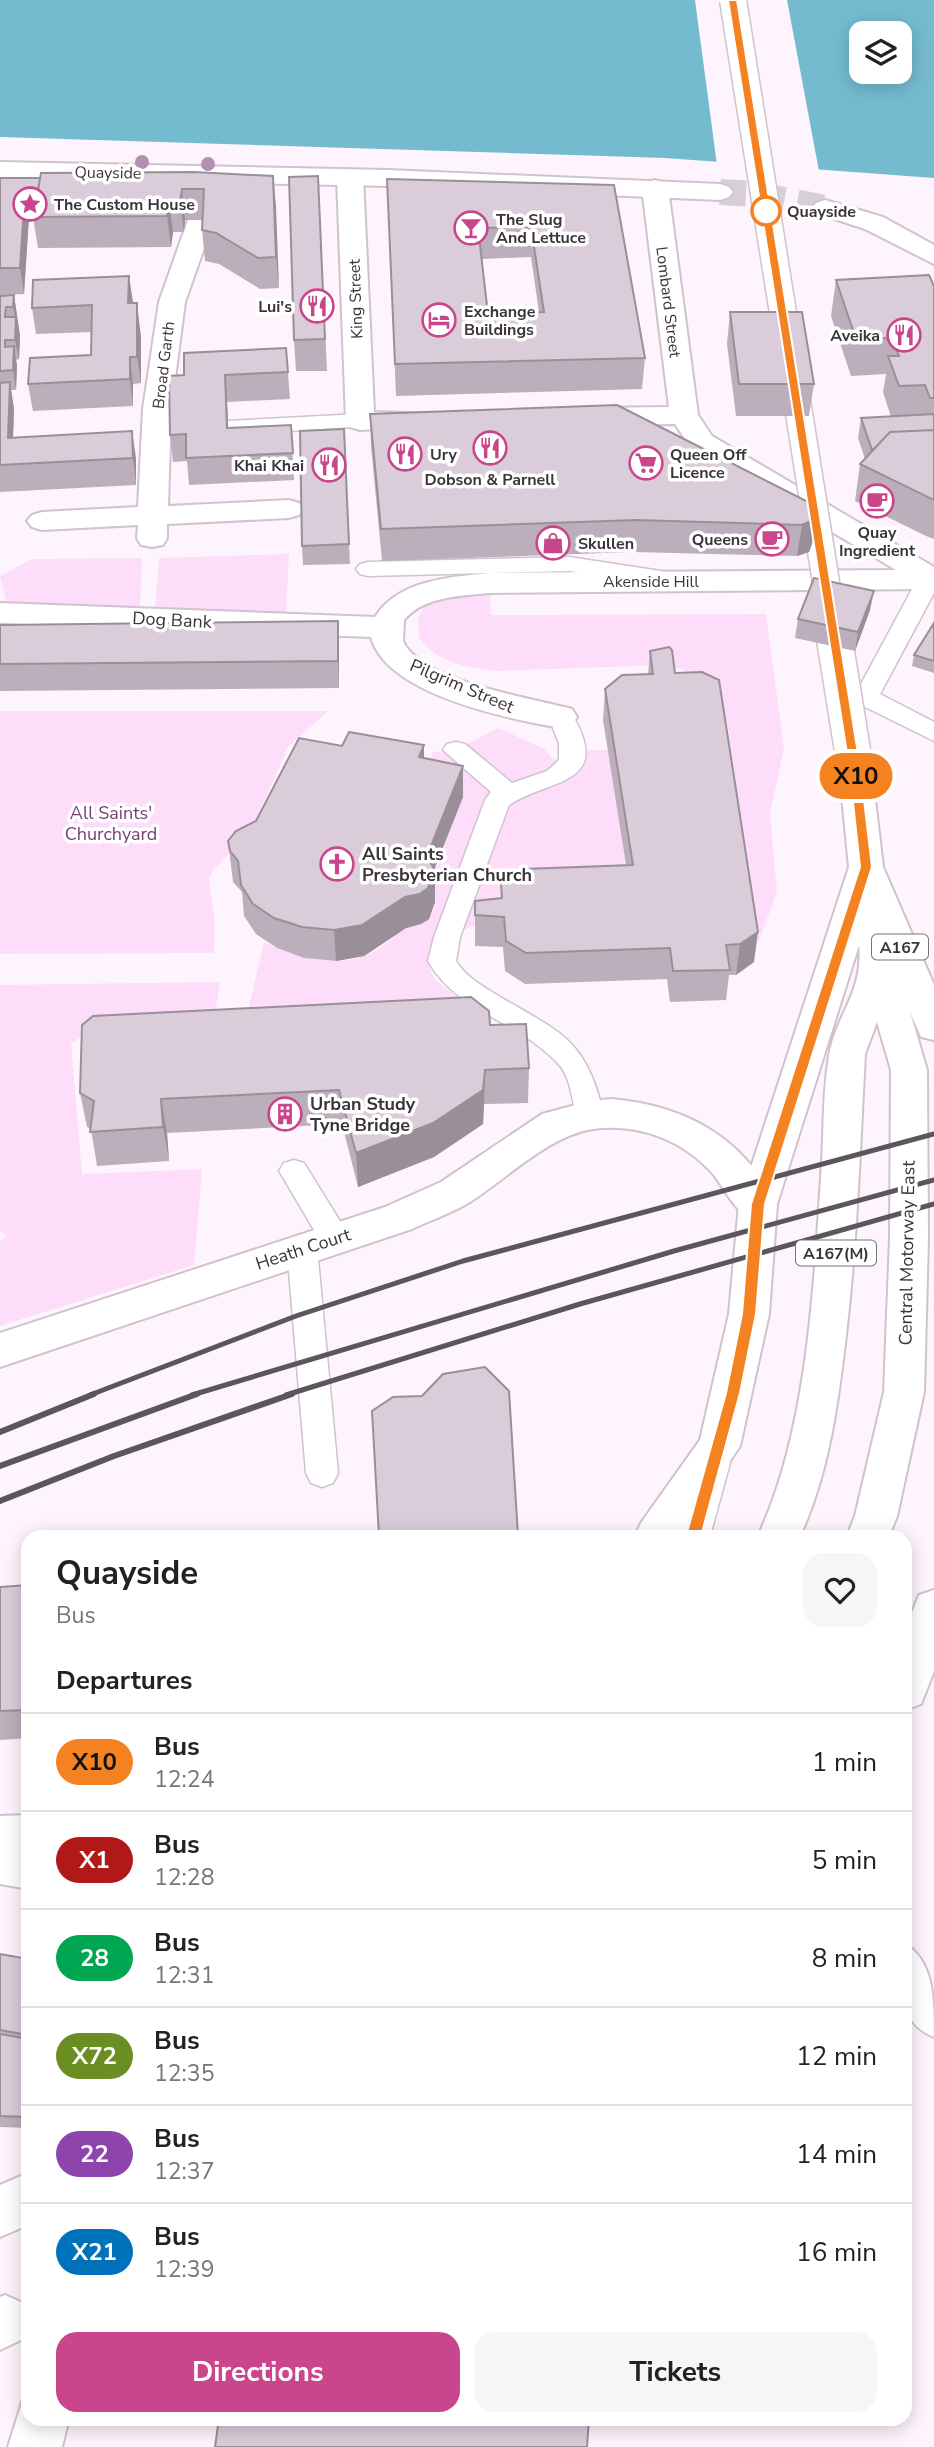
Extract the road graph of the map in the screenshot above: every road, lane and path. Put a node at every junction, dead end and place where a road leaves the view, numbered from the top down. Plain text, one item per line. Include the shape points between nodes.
1 (733, 0) edge
2 (0, 170) edge
3 (350, 177) junction
4 (655, 188) junction
5 (720, 192) tunnel mouth
6 (825, 208) tunnel mouth
7 (201, 220) edge
8 (934, 256) edge
9 (684, 415) junction
10 (562, 417) edge
11 (454, 419) edge
12 (360, 421) junction
13 (228, 428) edge
14 (289, 509) dead end
15 (42, 521) dead end
16 (152, 527) junction
17 (368, 569) dead end
18 (932, 579) edge
19 (675, 580) junction
20 (0, 613) edge
21 (387, 626) junction
22 (561, 717) joint
23 (934, 733) edge
24 (456, 750) dead end
25 (508, 793) junction
26 (866, 867) junction
27 (879, 969) junction
28 (503, 1012) junction
29 (462, 1013) edge
30 (934, 1027) edge
31 (590, 1115) junction
32 (294, 1171) dead end
33 (758, 1204) junction
34 (318, 1244) junction
35 (0, 1350) edge
36 (719, 1446) junction
37 (322, 1474) dead end
38 (660, 1530) edge
39 (696, 1530) edge
40 (782, 1530) edge
41 (870, 1530) edge
42 (934, 1609) edge
43 (912, 1670) edge
44 (21, 1837) edge
45 (0, 1838) edge
46 (0, 1862) edge
47 (21, 1866) edge
48 (912, 1979) edge
49 (934, 2013) edge
50 (21, 2202) edge
51 (0, 2212) edge
52 (40, 2426) edge
53 (35, 2447) edge

1 - 26 main road, A167, bridge via 855,766
2 - 3 main road, Quayside
3 - 4 main road, Quayside
3 - 12 main road, King Street
4 - 5 main road, Quayside
4 - 9 main road, Lombard Street
6 - 8 main road via 874,223
7 - 16 main road, Broad Garth via 172,302 165,431
9 - 10 main road
9 - 18 main road via 701,442
11 - 12 main road
12 - 13 lane
14 - 16 main road
15 - 16 main road
17 - 19 lane via 569,564
18 - 19 main road, Akenside Hill
18 - 23 lane via 866,697
19 - 21 main road, Akenside Hill via 490,583 441,589 403,605
20 - 21 main road, Dog Bank
21 - 22 main road, Pilgrim Street via 390,649 413,669 520,710
22 - 25 lane via 573,750 567,768
24 - 25 lane
25 - 28 lane via 492,809 442,961 452,978
26 - 27 main road, Central Motorway East / A167(M)
26 - 30 main road, A167
26 - 33 main road, A167
27 - 40 main road, Central Motorway East / A167(M) via 847,1054 835,1262 816,1419
27 - 41 main road, Central Motorway East / A167(M) via 909,1070 909,1238 904,1392
28 - 29 lane
28 - 31 lane via 569,1057 579,1071
31 - 33 main road via 652,1117 688,1133 725,1163
31 - 34 main road, Heath Court via 555,1124 486,1174 443,1198
32 - 34 lane
33 - 36 main road, A167 via 749,1314
34 - 35 main road, Heath Court
34 - 37 lane
36 - 38 main road, A167
36 - 39 lane, A167
42 - 43 main road
44 - 45 main road
46 - 47 main road
48 - 49 main road
50 - 51 main road
52 - 53 main road

